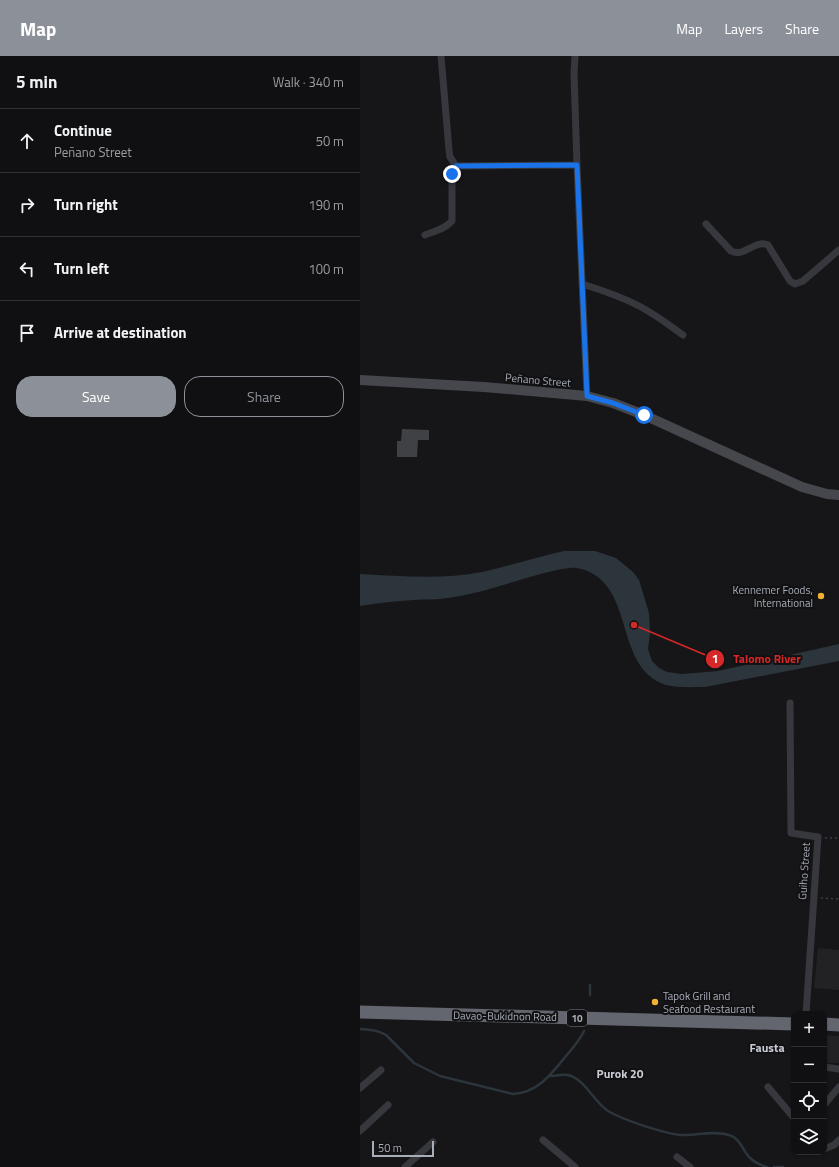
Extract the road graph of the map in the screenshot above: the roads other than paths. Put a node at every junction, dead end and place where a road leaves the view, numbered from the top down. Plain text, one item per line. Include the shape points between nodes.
1 (441, 56) edge
2 (575, 56) edge
3 (577, 165) junction
4 (456, 166) junction
5 (706, 224) dead end
6 (425, 235) dead end
7 (839, 250) edge
8 (582, 284) junction
9 (683, 335) dead end
10 (360, 380) edge
11 (587, 396) junction
12 (839, 495) edge
13 (790, 704) dead end
14 (806, 1011) edge
15 (360, 1012) edge
16 (791, 1024) edge
17 (827, 1024) edge
18 (839, 1025) edge
19 (827, 1067) edge
20 (839, 1069) edge
21 (381, 1070) dead end
22 (768, 1087) dead end
23 (839, 1087) edge
24 (360, 1088) edge
25 (827, 1101) edge
26 (388, 1105) dead end
27 (791, 1114) edge
28 (360, 1131) edge
29 (543, 1140) dead end
30 (839, 1140) edge
31 (433, 1142) dead end
32 (827, 1148) edge
33 (678, 1157) dead end
34 (405, 1167) edge
35 (575, 1167) edge
36 (690, 1167) edge

1 - 4 street via 449,150
2 - 3 street
3 - 4 street
3 - 8 street
4 - 6 street via 451,178 452,221 448,226
5 - 7 street via 734,252 742,252 764,243 790,281 795,284 803,281
8 - 9 street via 640,306
8 - 11 street
10 - 11 street, Peñano Street
11 - 12 street, Peñano Street via 644,415 802,487
13 - 14 street, Guiho Street via 791,833 818,837
15 - 16 highway, Davao-Bukidnon Road / 10
17 - 18 highway
19 - 20 street
21 - 24 street
22 - 27 street
23 - 25 street
26 - 28 street
29 - 35 street
30 - 32 street
31 - 34 street
33 - 36 street

